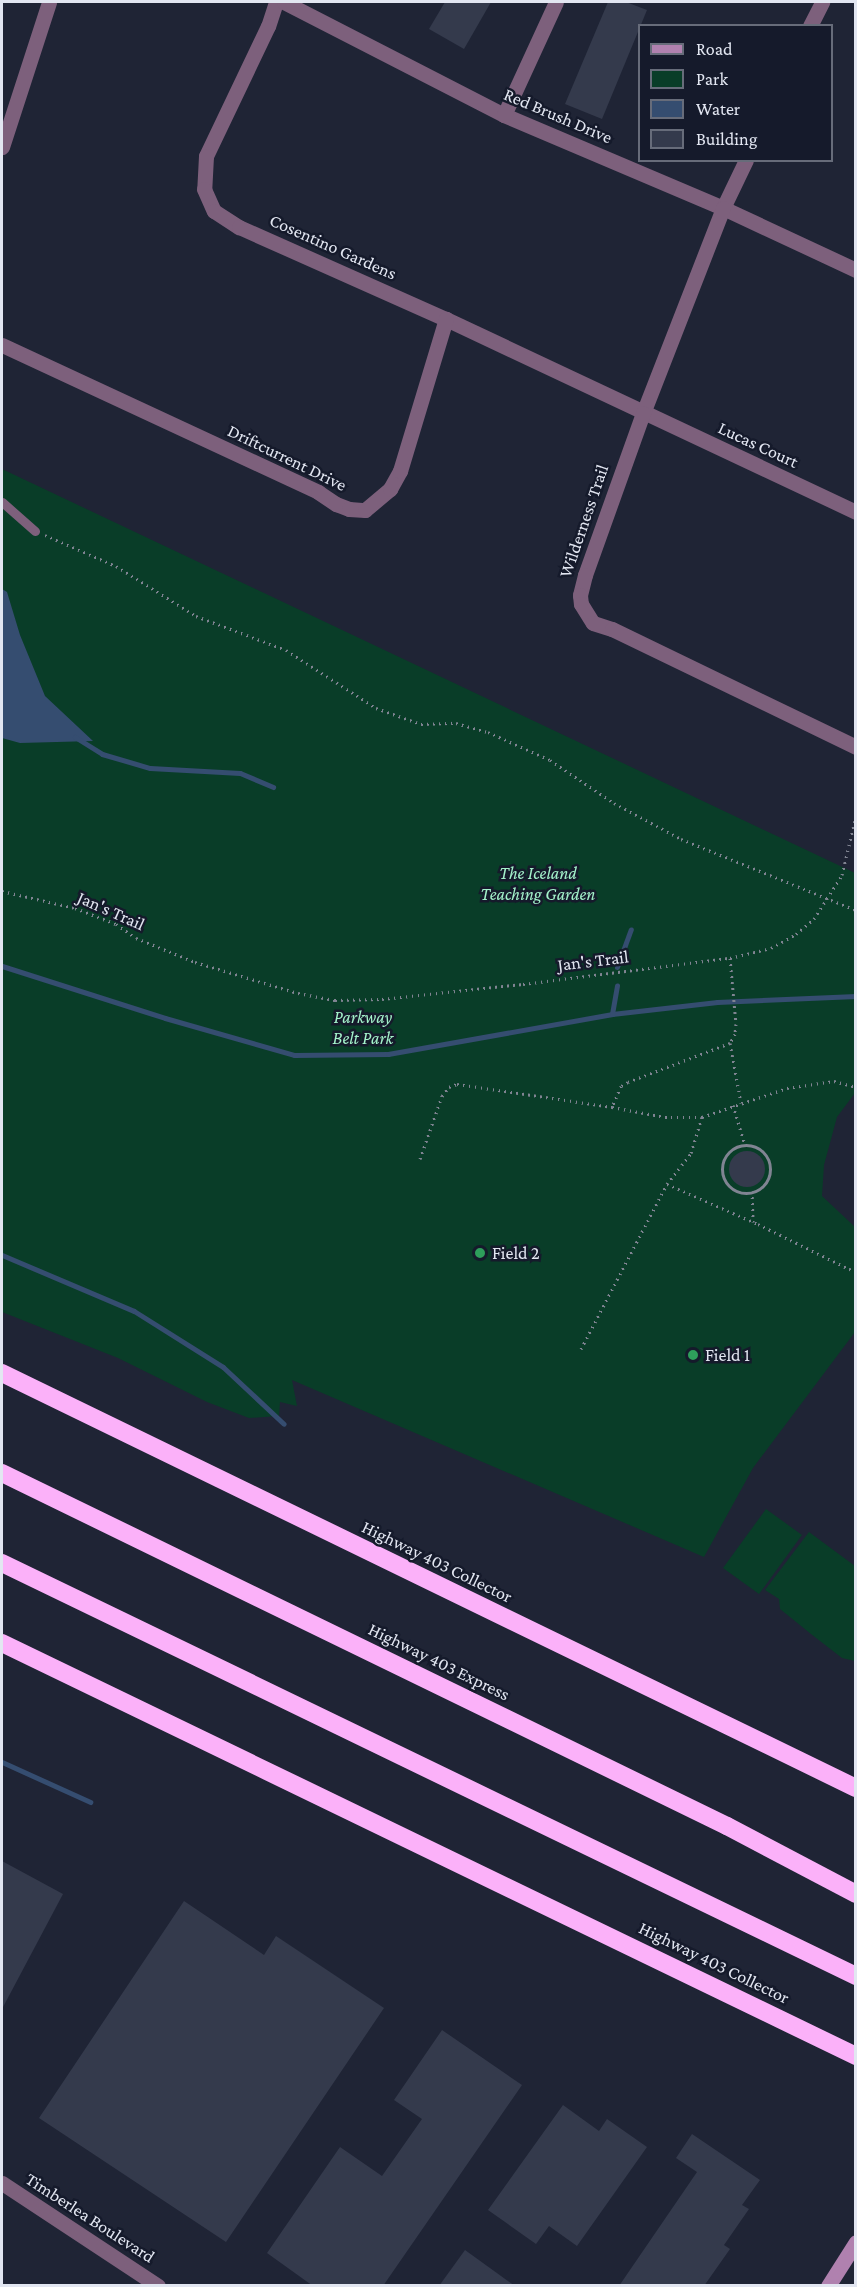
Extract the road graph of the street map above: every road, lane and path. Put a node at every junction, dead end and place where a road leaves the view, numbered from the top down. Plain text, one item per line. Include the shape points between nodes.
1 (49, 2) edge
2 (276, 2) edge
3 (284, 2) edge
4 (556, 2) edge
5 (822, 2) edge
6 (811, 24) edge
7 (504, 115) junction
8 (2, 147) edge
9 (745, 162) edge
10 (723, 208) junction
11 (855, 270) edge
12 (446, 319) junction
13 (2, 345) edge
14 (643, 413) junction
15 (2, 502) edge
16 (855, 512) edge
17 (35, 531) joint
18 (855, 747) edge
19 (855, 816) edge
20 (2, 891) edge
21 (829, 898) junction
22 (855, 910) edge
23 (730, 958) junction
24 (730, 1043) junction
25 (855, 1087) edge
26 (741, 1103) junction
27 (733, 1105) junction
28 (612, 1107) junction
29 (702, 1117) junction
30 (745, 1145) junction
31 (420, 1159) dead end
32 (667, 1184) junction
33 (752, 1191) junction
34 (753, 1222) junction
35 (855, 1270) edge
36 (581, 1349) dead end
37 (2, 1372) edge
38 (2, 1473) edge
39 (2, 1563) edge
40 (2, 1643) edge
41 (855, 1788) edge
42 (855, 1894) edge
43 (855, 1976) edge
44 (855, 2056) edge
45 (2, 2184) edge
46 (855, 2242) edge
47 (158, 2286) edge
48 (828, 2286) edge

1 - 8 street
2 - 12 street, Cosentino Gardens via 206,156 204,189 214,211 239,227
3 - 7 street, Red Brush Drive
4 - 7 street
5 - 6 street
7 - 10 street, Red Brush Drive
9 - 10 street, Wilderness Trail
10 - 11 street, Red Brush Drive
10 - 14 street, Wilderness Trail
12 - 13 street, Driftcurrent Drive via 400,471 390,489 365,510 336,504 318,492
12 - 14 street, Cosentino Gardens
14 - 16 street, Lucas Court
14 - 18 street, Wilderness Trail via 582,585 581,604 587,617
15 - 17 lane
17 - 21 path via 116,566 196,616 286,650 376,708 421,724 456,723 488,732 550,760 614,803 681,839
19 - 21 path, Jan's Trail via 845,866
20 - 23 path, Jan's Trail via 75,908 195,962 335,1000 382,999
21 - 22 path
21 - 23 path, Jan's Trail via 814,919 796,934 771,948
23 - 24 path via 736,1024
24 - 26 path
24 - 28 path via 628,1082 621,1086
25 - 26 path via 834,1081 799,1086
26 - 27 path
27 - 29 path
27 - 30 path
28 - 29 path via 665,1117
28 - 31 path via 458,1084 442,1096
29 - 32 path via 691,1153
30 - 33 path via 759,1149 770,1168 766,1182
30 - 33 path via 726,1155 723,1177 732,1189
32 - 34 path
32 - 36 path
33 - 34 path
34 - 35 path
37 - 41 highway, Highway 403 Collector
38 - 42 highway, Highway 403 Express via 705,1816
39 - 43 highway
40 - 44 highway, Highway 403 Collector
45 - 47 street, Timberlea Boulevard
46 - 48 street

